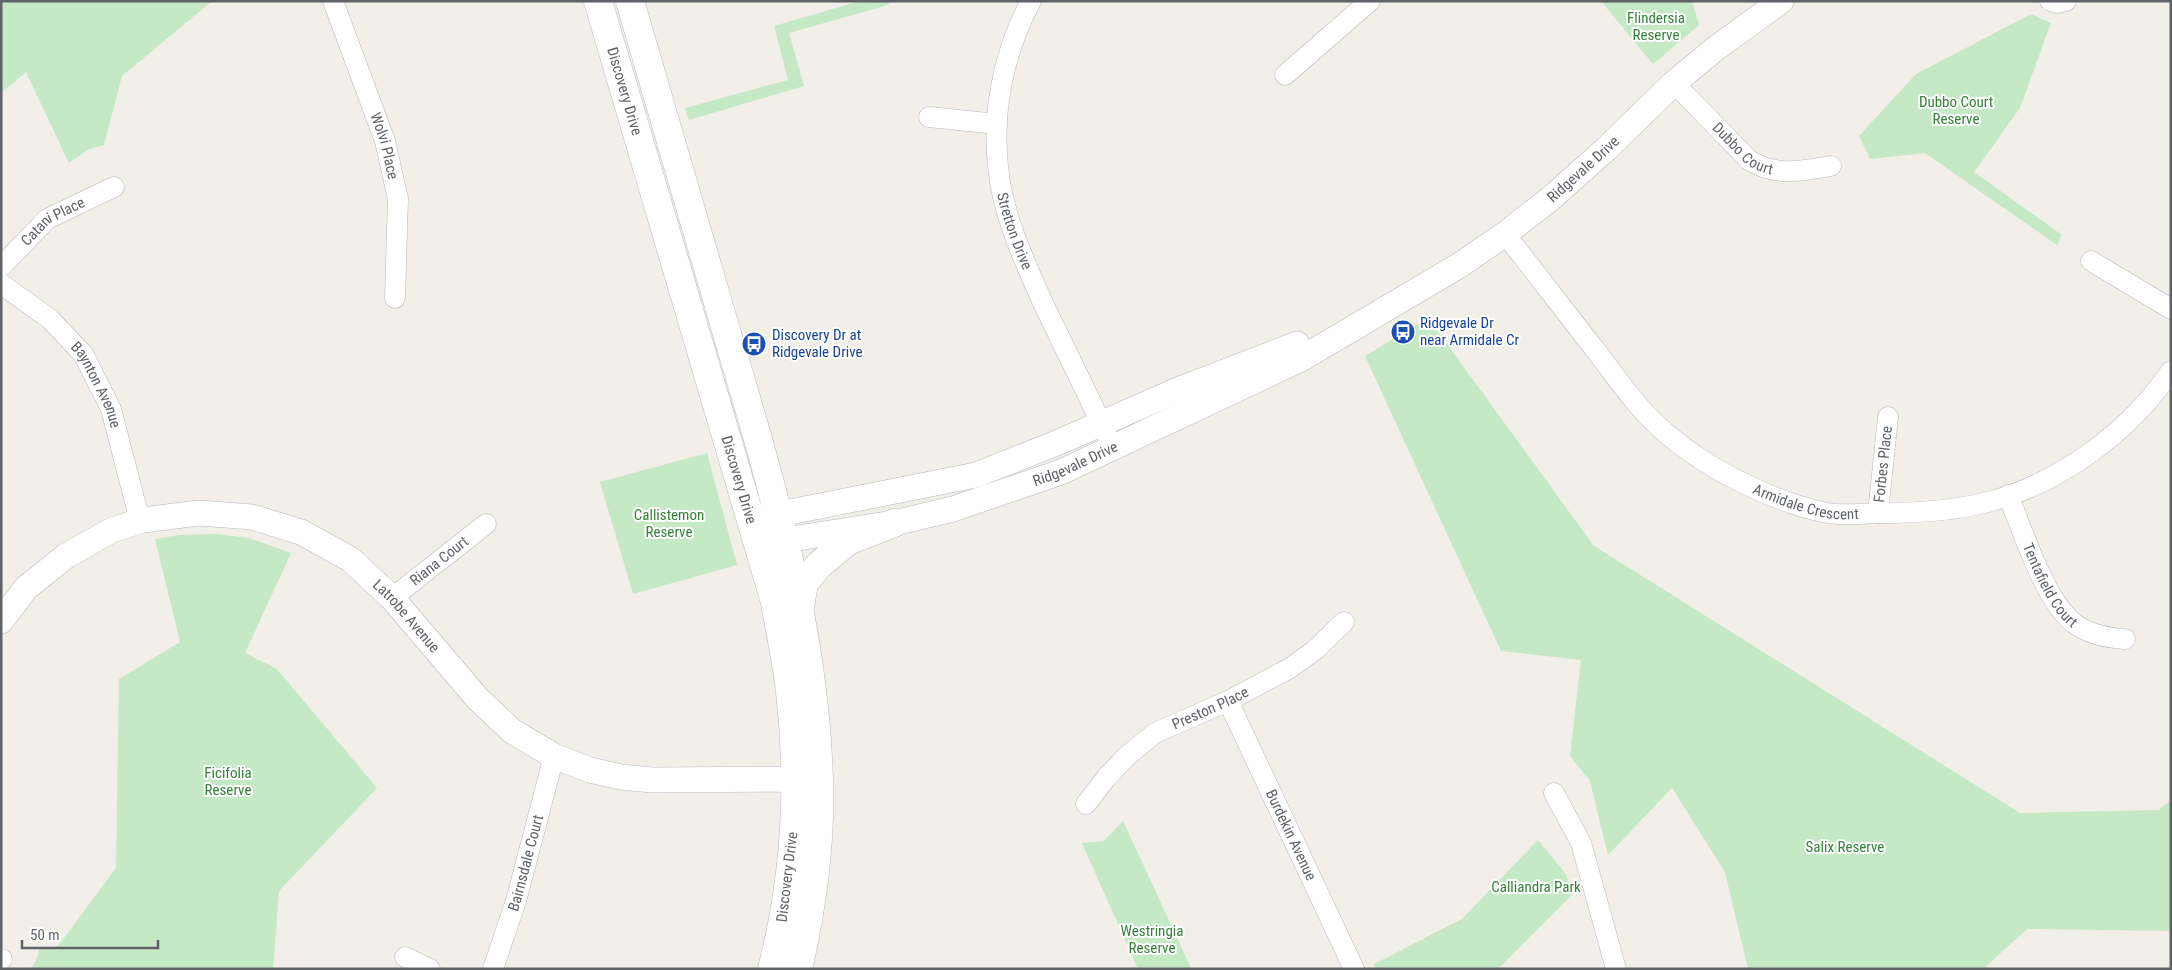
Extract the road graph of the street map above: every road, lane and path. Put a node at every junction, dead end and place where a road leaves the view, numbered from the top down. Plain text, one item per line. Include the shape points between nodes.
1 (333, 1) edge
2 (598, 1) edge
3 (630, 1) edge
4 (1031, 1) edge
5 (1370, 1) edge
6 (1782, 1) edge
7 (2050, 1) edge
8 (2066, 1) edge
9 (1285, 74) dead end
10 (1674, 83) junction
11 (929, 117) dead end
12 (997, 124) junction
13 (1831, 166) dead end
14 (114, 187) dead end
15 (1505, 234) junction
16 (2091, 261) dead end
17 (1, 267) edge
18 (1, 284) edge
19 (395, 298) dead end
20 (2171, 309) edge
21 (1369, 318) junction
22 (2171, 371) edge
23 (1888, 417) dead end
24 (1101, 423) junction
25 (1112, 447) junction
26 (2008, 495) junction
27 (778, 513) junction
28 (1878, 513) junction
29 (750, 520) junction
30 (140, 521) junction
31 (894, 523) junction
32 (486, 524) dead end
33 (772, 544) junction
34 (392, 598) junction
35 (800, 608) junction
36 (1, 621) edge
37 (1344, 622) dead end
38 (2125, 639) dead end
39 (1228, 701) junction
40 (554, 756) junction
41 (807, 780) junction
42 (1554, 793) dead end
43 (1086, 804) dead end
44 (405, 957) dead end
45 (430, 969) edge
46 (493, 969) edge
47 (772, 969) edge
48 (798, 969) edge
49 (1354, 969) edge
50 (1616, 969) edge

1 - 19 street, Wolvi Place via 385,142 398,199
2 - 29 main road, Discovery Drive
3 - 27 main road, Discovery Drive
4 - 12 street, Stretton Drive via 1010,47
5 - 9 street
6 - 10 street, Ridgevale Drive
7 - 8 street
10 - 13 street, Dubbo Court via 1749,160 1761,168 1792,173
10 - 15 street, Ridgevale Drive via 1550,199
11 - 12 street
12 - 24 street, Stretton Drive via 998,167 1013,231 1026,266
14 - 17 street, Catani Place via 47,218
15 - 21 street, Ridgevale Drive via 1460,265
15 - 28 street, Armidale Crescent via 1624,388 1657,425 1688,450 1726,474 1787,500 1828,513
16 - 20 street
18 - 30 street, Baynton Avenue via 50,319 83,354 110,409
21 - 24 street, Ridgevale Drive via 1178,390
21 - 25 street, Ridgevale Drive via 1301,359
22 - 26 street, Armidale Crescent via 2160,387 2096,448 2047,479
23 - 28 street, Forbes Place
24 - 25 street, Stretton Drive
24 - 27 street, Ridgevale Drive via 976,475
25 - 31 street, Ridgevale Drive via 1061,472 953,509
26 - 28 street, Armidale Crescent via 1957,508 1919,513
26 - 38 street, Tentafield Court via 2042,577 2060,610 2085,630 2109,638
27 - 29 street, Ridgevale Drive
27 - 33 main road, Discovery Drive
29 - 33 main road, Discovery Drive
30 - 34 street, Latrobe Avenue via 199,513 252,517 301,532 350,560
30 - 36 street, Latrobe Avenue via 112,530 66,556 26,588
31 - 33 street, Ridgevale Drive
31 - 35 main road via 848,541 819,565 804,583
32 - 34 street, Riana Court
33 - 35 main road, Discovery Drive
33 - 41 main road, Discovery Drive via 775,602
34 - 40 street, Latrobe Avenue via 478,699 512,731
35 - 41 main road, Discovery Drive via 814,700
37 - 39 street, Preston Place via 1315,650 1290,668
39 - 43 street, Preston Place via 1155,733 1127,756
39 - 49 street, Burdekin Avenue
40 - 41 street, Latrobe Avenue via 590,770 622,777
40 - 46 street, Bairnsdale Court via 516,901
41 - 47 main road, Discovery Drive
41 - 48 main road, Discovery Drive via 814,873
42 - 50 street via 1581,843
44 - 45 street

